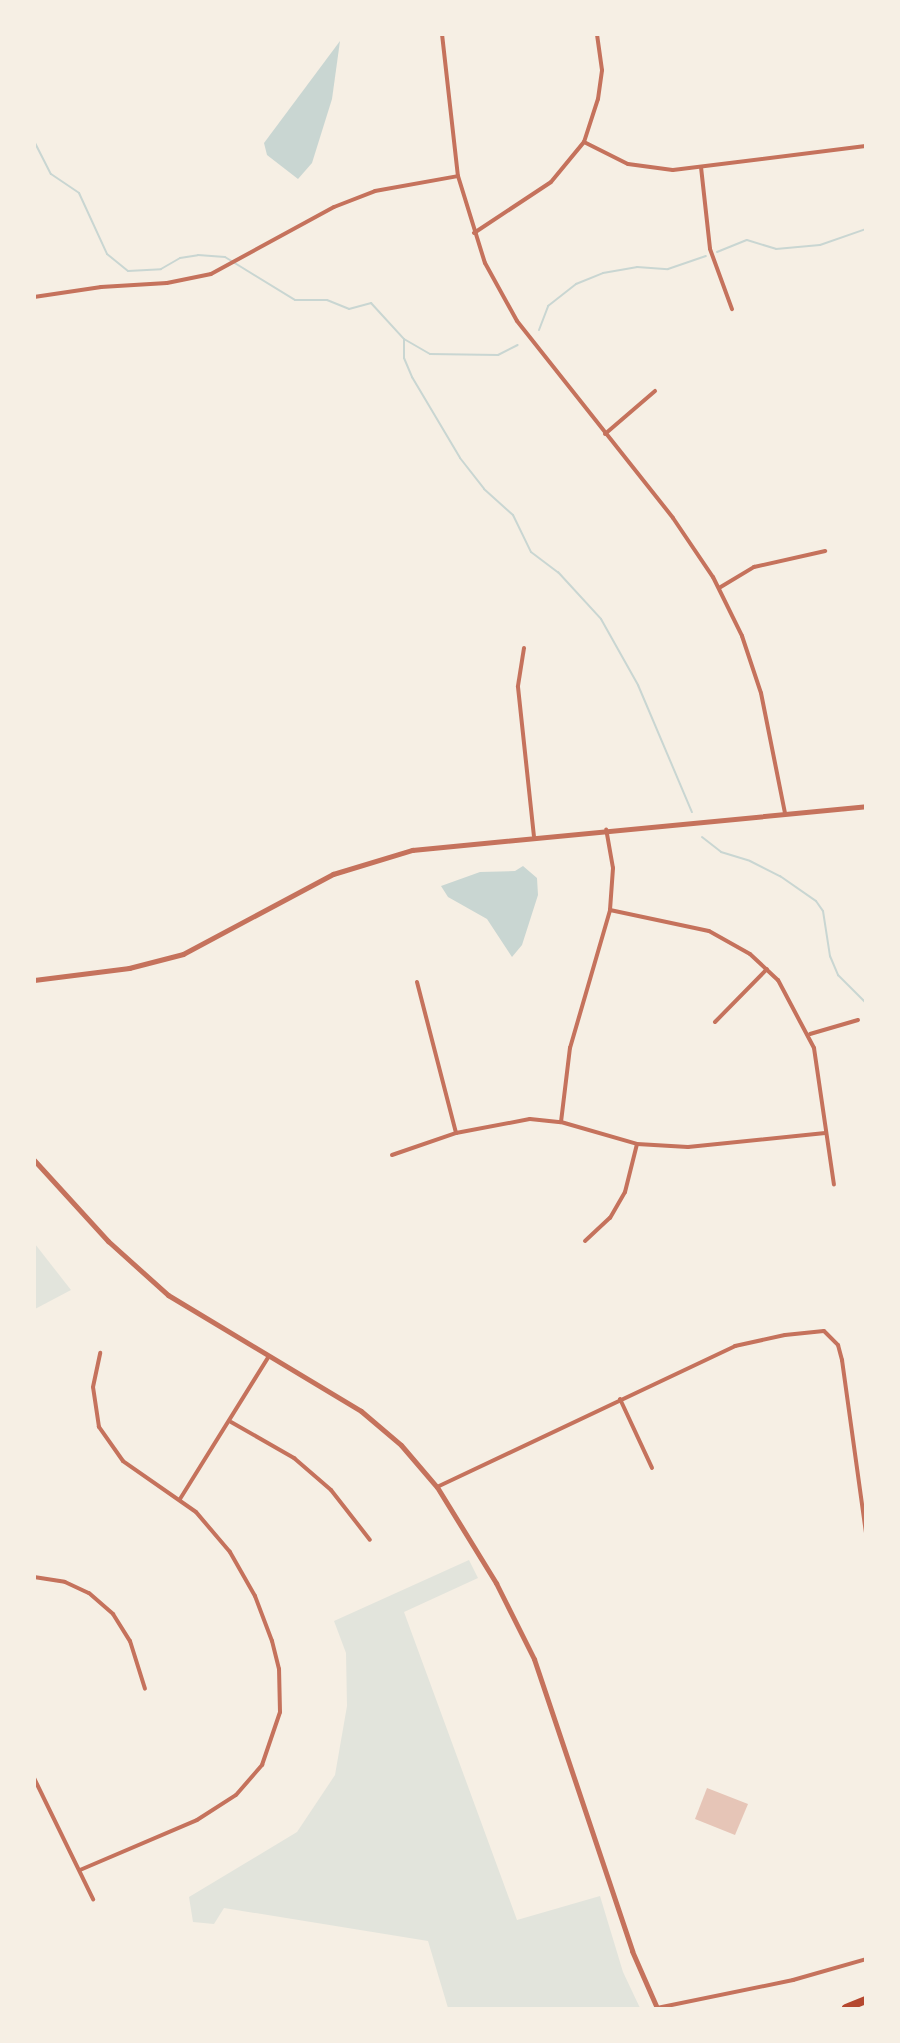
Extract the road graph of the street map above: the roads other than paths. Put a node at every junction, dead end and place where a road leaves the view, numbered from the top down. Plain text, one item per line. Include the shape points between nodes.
1 (442, 34) edge
2 (597, 34) edge
3 (584, 142) junction
4 (866, 146) edge
5 (701, 167) junction
6 (458, 176) junction
7 (474, 233) junction
8 (34, 297) edge
9 (732, 309) dead end
10 (655, 391) dead end
11 (605, 434) junction
12 (825, 550) dead end
13 (719, 588) junction
14 (524, 648) dead end
15 (866, 806) edge
16 (785, 813) junction
17 (606, 830) junction
18 (534, 836) junction
19 (610, 910) junction
20 (767, 969) junction
21 (34, 980) edge
22 (417, 982) dead end
23 (858, 1020) dead end
24 (715, 1022) dead end
25 (810, 1034) junction
26 (561, 1122) junction
27 (456, 1133) junction
28 (825, 1133) junction
29 (637, 1143) junction
30 (392, 1155) dead end
31 (34, 1160) edge
32 (834, 1185) dead end
33 (585, 1241) dead end
34 (100, 1353) dead end
35 (270, 1356) junction
36 (620, 1399) junction
37 (231, 1422) junction
38 (652, 1468) dead end
39 (437, 1487) junction
40 (180, 1499) junction
41 (866, 1533) edge
42 (370, 1540) dead end
43 (34, 1577) edge
44 (145, 1689) dead end
45 (34, 1778) edge
46 (80, 1870) junction
47 (93, 1899) dead end
48 (866, 1959) edge
49 (866, 2000) edge
50 (657, 2008) edge
51 (846, 2008) edge

1 - 6 street
2 - 3 street via 602,70
3 - 5 street via 645,168
3 - 7 street via 551,182
4 - 5 street
5 - 9 street via 702,205 710,249
6 - 7 street
6 - 8 street via 375,191 334,207 211,274 167,283
7 - 11 street via 485,263 517,321
10 - 11 street
11 - 13 street via 678,526
12 - 13 street via 754,567
13 - 16 street via 742,636 761,693
14 - 18 street via 518,687
15 - 16 street
16 - 17 street
17 - 18 street
17 - 19 street via 613,868
18 - 21 street via 458,842 385,856 333,874 183,954 129,968
19 - 20 street via 709,931 750,954
19 - 26 street via 570,1048
20 - 24 street
20 - 25 street via 790,997
22 - 27 street
23 - 25 street
25 - 28 street
26 - 27 street via 499,1122
26 - 29 street
27 - 30 street
28 - 29 street via 710,1147
28 - 32 street
29 - 33 street via 625,1192 610,1218
31 - 35 street via 144,1275 187,1308
34 - 40 street via 93,1387 95,1408 110,1447 123,1461
35 - 37 street
35 - 39 street via 361,1411 401,1445
36 - 38 street
36 - 39 street
36 - 41 street via 741,1344 785,1335 830,1333 842,1360
37 - 40 street
37 - 42 street via 301,1464 331,1490
39 - 50 street via 496,1582 534,1659 636,1960
40 - 46 street via 230,1552 255,1596 279,1669 277,1729 250,1780 218,1809
43 - 44 street via 65,1582 89,1593 113,1614 130,1641
45 - 46 street
46 - 47 street
48 - 50 street via 793,1980
49 - 51 highway

